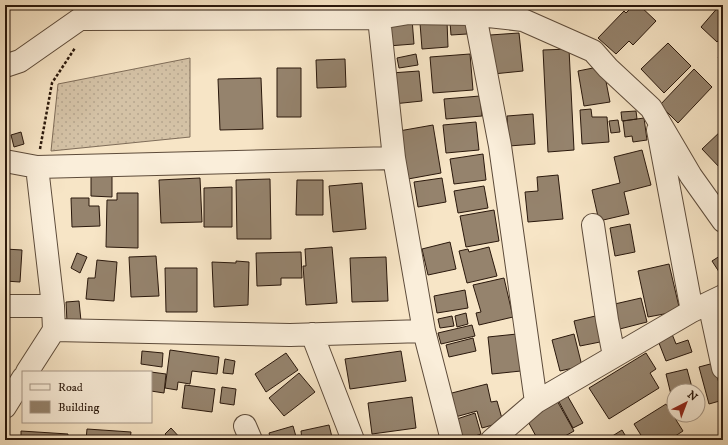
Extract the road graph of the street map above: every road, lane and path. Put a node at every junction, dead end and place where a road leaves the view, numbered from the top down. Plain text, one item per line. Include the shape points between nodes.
1 (86, 12) edge
2 (474, 15) junction
3 (379, 18) junction
4 (78, 44) dead end
5 (5, 66) edge
6 (657, 118) junction
7 (394, 158) junction
8 (16, 164) edge
9 (723, 221) edge
10 (593, 225) dead end
11 (708, 303) edge
12 (5, 306) edge
13 (53, 306) junction
14 (54, 330) junction
15 (424, 331) junction
16 (312, 334) junction
17 (614, 356) junction
18 (723, 368) edge
19 (28, 371) edge
20 (22, 380) edge
21 (536, 402) junction
22 (5, 407) edge
23 (353, 440) edge
24 (452, 440) edge
25 (492, 440) edge

1 - 3 street
1 - 5 street via 20,61
2 - 3 street via 409,13
2 - 6 street via 523,20 593,51 651,108
2 - 21 street via 500,146
3 - 7 street
4 - 8 path via 52,83
6 - 9 street
6 - 11 street
7 - 8 street
7 - 15 street
8 - 13 street
10 - 17 street
11 - 17 street
11 - 18 street
12 - 13 street
13 - 14 street
14 - 16 street
14 - 19 street
15 - 16 street
15 - 24 street
16 - 23 street
17 - 21 street
20 - 22 street
21 - 25 street

